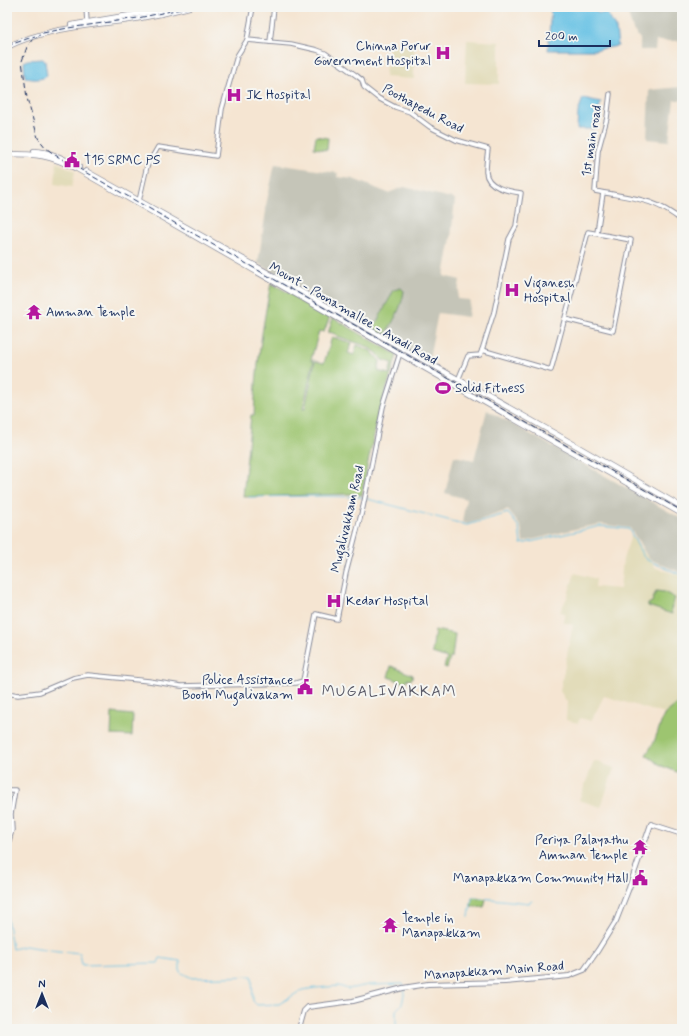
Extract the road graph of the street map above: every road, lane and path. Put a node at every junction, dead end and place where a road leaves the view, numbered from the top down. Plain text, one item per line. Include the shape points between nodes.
1 (86, 7) edge
2 (178, 7) edge
3 (189, 7) edge
4 (253, 7) edge
5 (274, 7) edge
6 (168, 9) edge
7 (87, 22) junction
8 (247, 40) junction
9 (270, 42) junction
10 (7, 46) edge
11 (610, 94) dead end
12 (7, 153) edge
13 (603, 193) junction
14 (137, 201) junction
15 (155, 212) junction
16 (682, 221) edge
17 (597, 233) junction
18 (339, 312) junction
19 (336, 318) junction
20 (565, 319) junction
21 (482, 350) junction
22 (400, 351) junction
23 (450, 375) junction
24 (447, 380) junction
25 (458, 380) junction
26 (682, 507) edge
27 (682, 514) edge
28 (7, 693) edge
29 (7, 790) edge
30 (682, 834) edge
31 (7, 848) edge
32 (299, 1029) edge

1 - 7 street
2 - 6 main road
3 - 6 main road
4 - 8 street
5 - 9 street
6 - 7 main road
6 - 10 main road via 135,19 56,30
7 - 10 main road via 46,30 23,37
8 - 9 street, Poothapedu Road
8 - 14 street via 237,56 222,109 216,156 158,147 147,166 143,190
9 - 21 street, Poothapedu Road via 291,44 325,53 362,80 364,87 378,98 410,112 430,127 456,140 488,149 486,174 491,181 507,191 521,193 516,226 509,238 494,312
11 - 13 street, 1st main road via 607,118 598,151 595,191
12 - 14 main road, Mount - Poonamallee - Avadi Road via 38,151 60,156
13 - 16 street via 661,206
13 - 17 street, 1st main road
14 - 15 main road, Mount - Poonamallee - Avadi Road
15 - 18 main road, Mount - Poonamallee - Avadi Road
15 - 19 main road, Mount - Poonamallee - Avadi Road
17 - 20 street via 588,232
17 - 20 street via 631,240 614,331
18 - 19 main road
18 - 22 main road, Mount - Poonamallee - Avadi Road
19 - 22 main road, Mount - Poonamallee - Avadi Road
20 - 21 street via 551,370
21 - 25 street via 480,355 468,356
22 - 23 main road, Mount - Poonamallee - Avadi Road
22 - 24 main road, Mount - Poonamallee - Avadi Road
22 - 28 street, Mugalivakkam Road via 383,407 337,619 316,614 303,681 296,684 181,686 88,675 73,678 40,692 18,695
23 - 24 main road
23 - 25 main road, Mount - Poonamallee - Avadi Road
24 - 27 main road, Mount - Poonamallee - Avadi Road
25 - 26 main road, Mount - Poonamallee - Avadi Road
29 - 31 street via 15,790 11,814 12,830
30 - 32 main road, Manapakkam Main Road via 651,824 616,921 584,970 570,976 405,988 353,1001 308,1007 304,1011

